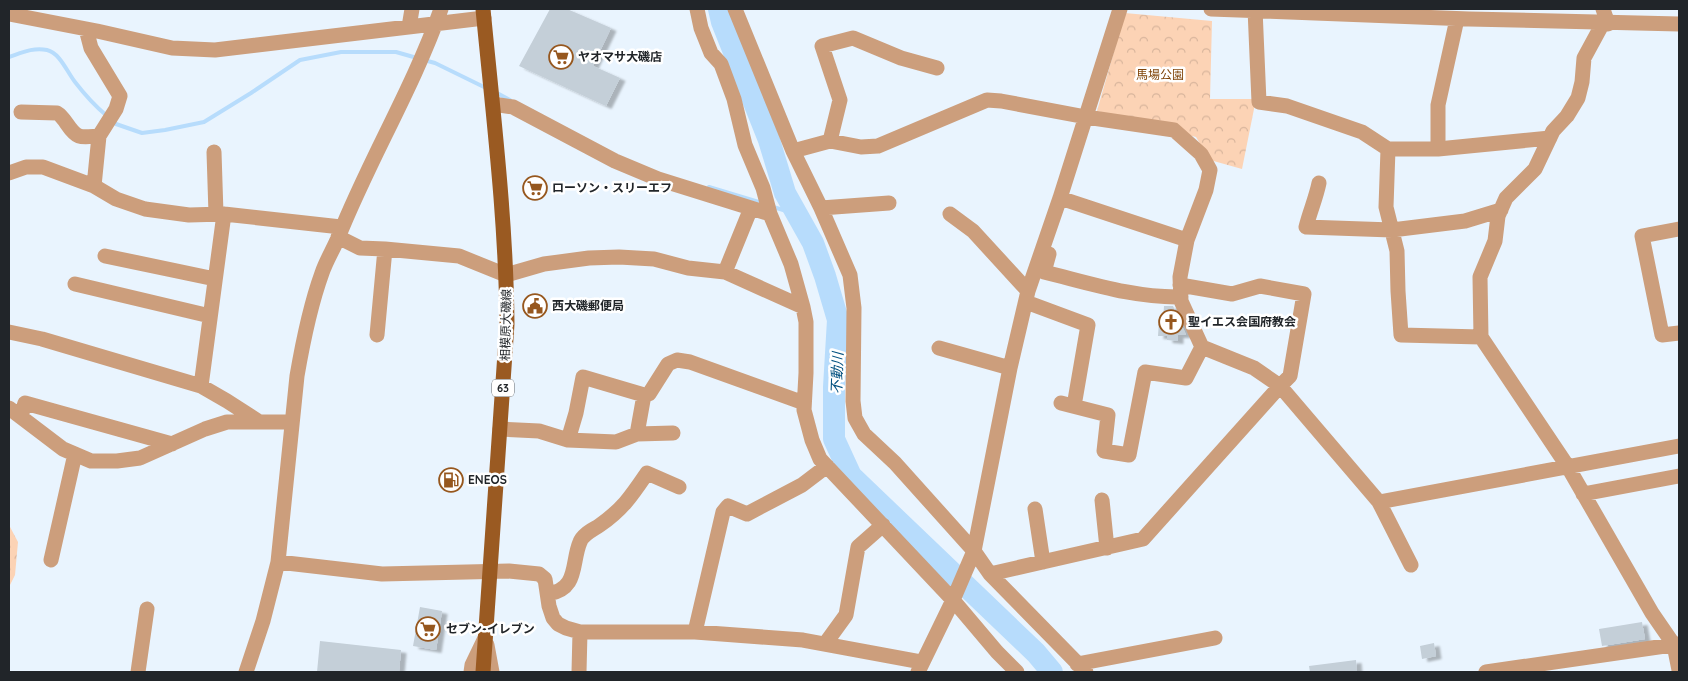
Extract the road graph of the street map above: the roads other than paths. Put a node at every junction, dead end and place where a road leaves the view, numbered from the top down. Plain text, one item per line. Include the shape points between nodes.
1 (412, 9) edge
2 (696, 9) edge
3 (735, 9) edge
4 (1120, 9) edge
5 (1211, 9) edge
6 (1255, 10) edge
7 (483, 13) edge
8 (9, 14) edge
9 (439, 16) edge
10 (1457, 19) junction
11 (1605, 19) edge
12 (1679, 24) edge
13 (409, 27) junction
14 (86, 29) junction
15 (937, 68) dead end
16 (493, 104) junction
17 (21, 112) dead end
18 (1086, 117) junction
19 (99, 136) junction
20 (1550, 138) junction
21 (830, 141) junction
22 (1388, 149) junction
23 (1438, 149) junction
24 (793, 151) junction
25 (214, 152) dead end
26 (9, 173) edge
27 (1320, 183) dead end
28 (94, 186) junction
29 (1060, 198) junction
30 (889, 203) dead end
31 (751, 208) junction
32 (821, 208) junction
33 (1501, 210) junction
34 (220, 214) junction
35 (770, 214) junction
36 (950, 214) dead end
37 (1679, 229) edge
38 (1392, 230) junction
39 (340, 232) junction
40 (1047, 238) junction
41 (1187, 240) junction
42 (385, 249) junction
43 (105, 256) dead end
44 (725, 272) junction
45 (506, 275) junction
46 (215, 279) junction
47 (75, 284) dead end
48 (1181, 291) junction
49 (1027, 297) junction
50 (803, 307) junction
51 (210, 316) junction
52 (9, 332) edge
53 (1679, 333) edge
54 (377, 335) dead end
55 (1481, 337) junction
56 (1202, 347) junction
57 (939, 348) dead end
58 (1010, 368) junction
59 (201, 386) junction
60 (1280, 386) junction
61 (644, 395) junction
62 (804, 403) junction
63 (15, 412) edge
64 (258, 421) junction
65 (292, 422) junction
66 (500, 429) junction
67 (673, 433) dead end
68 (637, 434) junction
69 (568, 440) junction
70 (172, 444) junction
71 (1679, 446) edge
72 (75, 454) junction
73 (827, 466) junction
74 (1568, 468) junction
75 (1679, 476) edge
76 (679, 487) dead end
77 (1583, 494) junction
78 (1102, 500) dead end
79 (1379, 502) junction
80 (1034, 509) dead end
81 (883, 525) junction
82 (1107, 548) junction
83 (974, 551) junction
84 (51, 560) dead end
85 (278, 562) junction
86 (1043, 562) junction
87 (1411, 566) dead end
88 (489, 571) junction
89 (990, 574) junction
90 (548, 594) junction
91 (953, 600) junction
92 (147, 609) dead end
93 (580, 632) junction
94 (695, 632) junction
95 (485, 636) junction
96 (1215, 638) dead end
97 (825, 644) junction
98 (1677, 644) edge
99 (920, 667) edge
100 (1081, 668) edge
101 (1679, 670) edge
102 (138, 672) edge
103 (246, 672) edge
104 (471, 672) edge
105 (483, 672) edge
106 (492, 672) edge
107 (579, 672) edge
108 (1017, 672) edge
109 (1486, 672) edge

1 - 13 street
2 - 35 street via 711,53 721,64 734,99 745,145
3 - 24 street
4 - 18 street
5 - 6 street
6 - 10 street
6 - 22 street via 1259,102 1287,106 1362,132
7 - 9 street
7 - 16 main road, 相模原大磯線 / 63
8 - 14 street
9 - 13 street
9 - 39 street
10 - 11 street
10 - 23 street via 1438,105
11 - 12 street
11 - 20 street via 1584,58 1578,98
13 - 14 street via 215,50 172,48
14 - 19 street via 91,48 120,96
15 - 21 street via 901,58 853,38 822,46 840,100
16 - 31 street via 513,107 615,161 658,179
16 - 45 main road, 相模原大磯線 / 63
17 - 19 street via 56,113 62,115 80,136
18 - 21 street via 987,100 878,146 861,147
18 - 29 street
18 - 41 street via 1174,130 1201,154 1210,170
19 - 28 street
20 - 23 street
20 - 33 street via 1534,170 1506,198
21 - 24 street
22 - 23 street
22 - 38 street via 1386,207
24 - 32 street
25 - 34 street
26 - 28 street via 26,167 43,167
27 - 38 street via 1304,232
28 - 34 street via 116,199 145,209 189,215
29 - 40 street
29 - 41 street
30 - 32 street
31 - 35 street
31 - 44 street
32 - 83 street via 850,275 854,308 853,400 856,418 864,434 895,463
33 - 38 street via 1465,221
33 - 55 street via 1495,241 1480,277
34 - 39 street
34 - 46 street
35 - 50 street via 791,264
36 - 49 street via 973,231
37 - 53 street via 1642,236 1662,335
38 - 55 street via 1397,251 1401,335
39 - 42 street via 360,248
39 - 65 street via 323,270 308,322
40 - 48 street via 1051,247 1044,272 1156,297
40 - 49 street
41 - 48 street via 1180,277
42 - 45 street via 459,256
42 - 54 street
43 - 46 street
44 - 45 street via 688,268 654,259 619,257 544,264
44 - 50 street
45 - 66 main road, 相模原大磯線 / 63 via 507,324
46 - 51 street
47 - 51 street
48 - 56 street via 1181,301
48 - 60 street via 1232,294 1260,286 1304,294 1290,376
49 - 56 street via 1088,325 1067,404 1108,416 1104,451 1129,455 1145,372 1186,378
49 - 58 street
50 - 62 street via 806,322
51 - 59 street
52 - 59 street
55 - 74 street
56 - 60 street via 1254,368
57 - 58 street
58 - 83 street
59 - 64 street
60 - 79 street
60 - 82 street via 1143,539
61 - 62 street via 649,394 668,364 677,360
61 - 68 street
61 - 69 street via 583,377
62 - 73 street via 812,440 820,459
63 - 70 street via 25,403
63 - 72 street via 63,449
64 - 65 street
64 - 70 street via 227,422
65 - 85 street
66 - 69 street via 539,431
66 - 88 main road, 相模原大磯線 / 63
67 - 68 street
68 - 69 street via 616,442
70 - 72 street via 140,458 117,461 92,461
71 - 74 street
72 - 84 street
73 - 81 street
73 - 94 street via 802,485 747,514 728,506 722,508
74 - 77 street
74 - 79 street
75 - 77 street
76 - 90 street via 646,473 615,515 584,535 574,571 565,587
77 - 98 street via 1652,613
78 - 82 street
79 - 87 street
80 - 86 street
81 - 91 street
81 - 97 street via 858,547 846,615
82 - 86 street
83 - 89 street
83 - 91 street
85 - 88 street via 382,574
85 - 103 street
86 - 89 street
88 - 90 street via 539,574 545,579
88 - 95 main road, 相模原大磯線 / 63
89 - 100 street
90 - 93 street via 549,606 558,624
91 - 99 street
91 - 108 street
92 - 102 street
93 - 94 street
93 - 107 street
94 - 97 street
95 - 104 street
95 - 105 main road, 相模原大磯線 / 63
95 - 106 street
96 - 100 street
97 - 99 street
98 - 101 street
98 - 109 street

